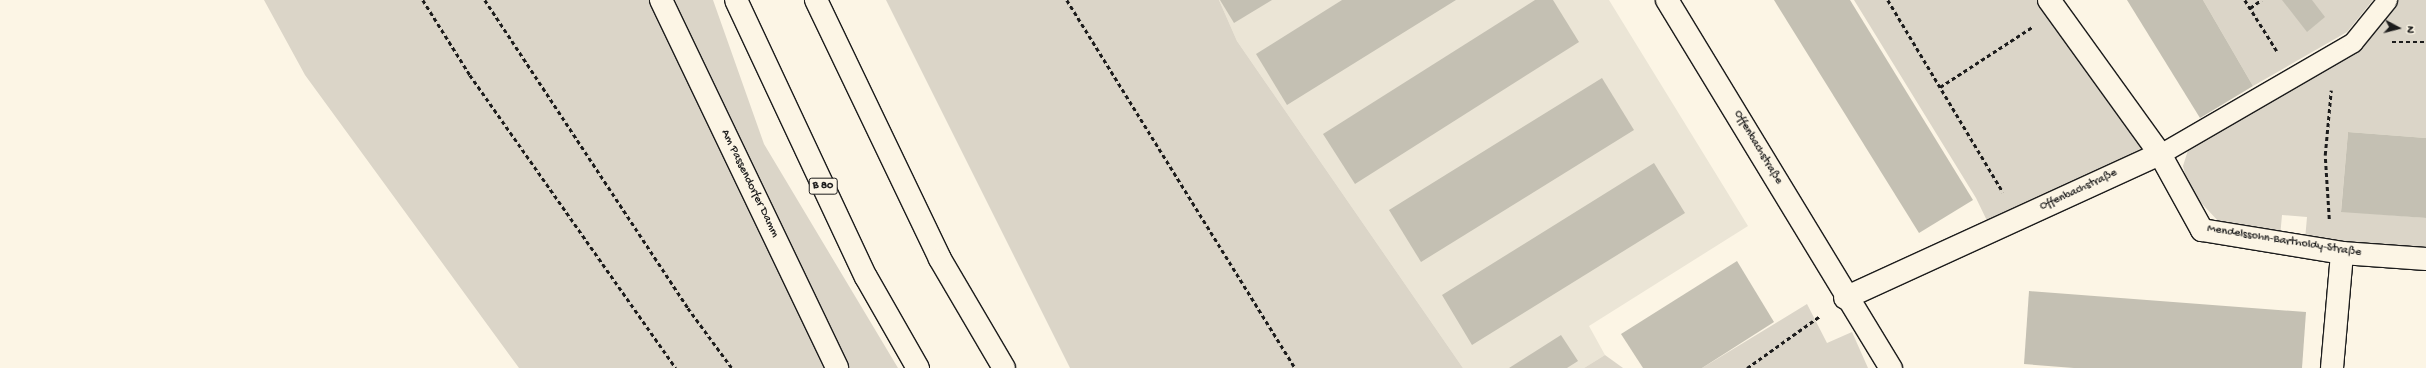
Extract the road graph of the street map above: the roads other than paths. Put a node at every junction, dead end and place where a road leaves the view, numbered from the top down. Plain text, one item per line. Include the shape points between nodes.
1 (661, 0) edge
2 (736, 0) edge
3 (816, 0) edge
4 (1667, 0) edge
5 (2387, 0) edge
6 (2053, 5) edge
7 (2160, 154) junction
8 (2336, 252) junction
9 (2426, 259) edge
10 (1845, 298) junction
11 (838, 368) edge
12 (918, 368) edge
13 (1004, 368) edge
14 (1890, 368) edge
15 (2332, 368) edge

1 - 11 main road, Am Passendorfer Damm
2 - 12 main road, B 80 via 866,277
3 - 13 main road via 940,259
4 - 10 main road, Offenbachstraße
5 - 7 lane via 2353,42
6 - 7 main road, Mendelssohn-Bartholdy-Straße
7 - 8 main road, Mendelssohn-Bartholdy-Straße via 2202,230
7 - 10 main road, Offenbachstraße
8 - 9 main road, Mendelssohn-Bartholdy-Straße
8 - 15 main road
10 - 14 main road, Offenbachstraße

